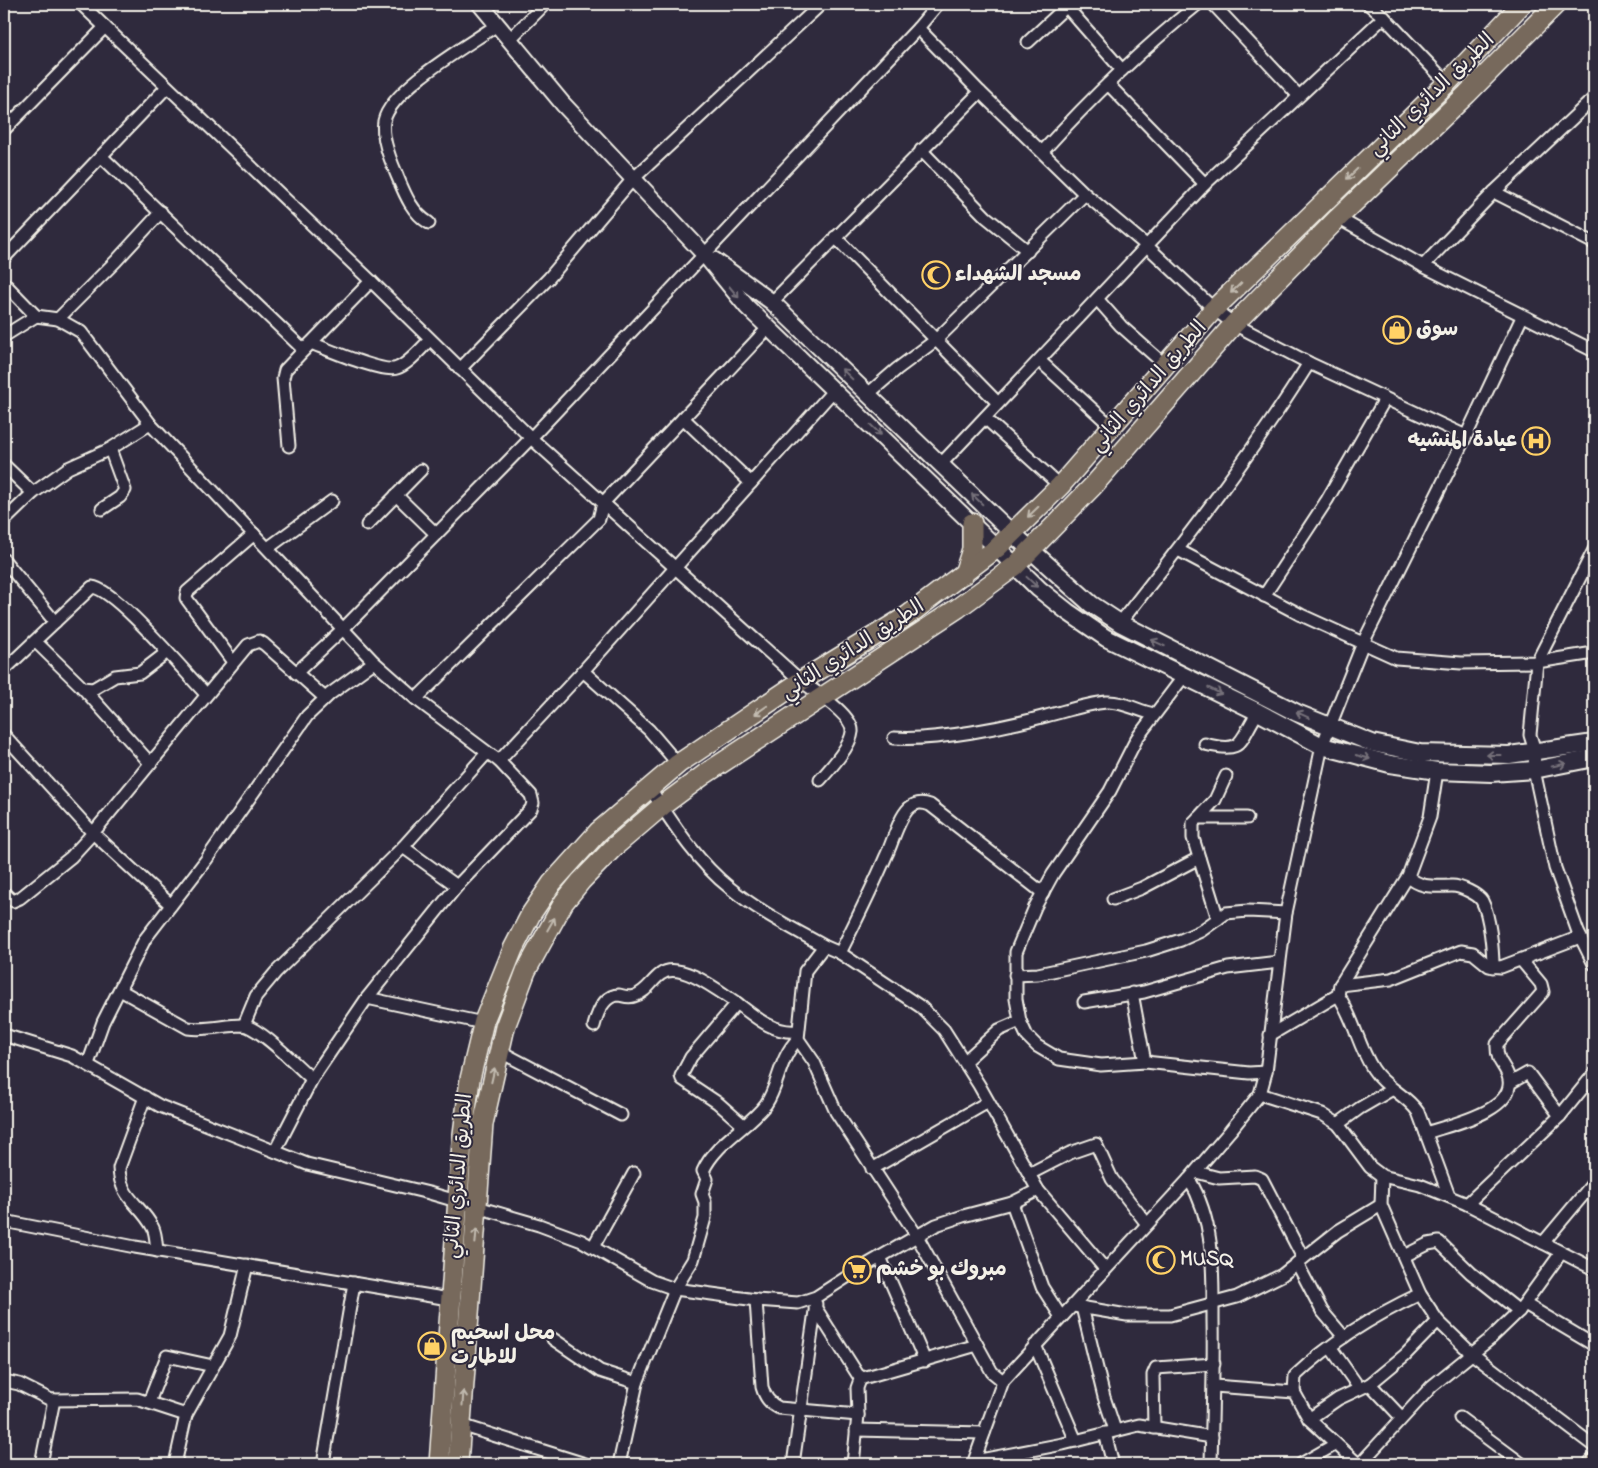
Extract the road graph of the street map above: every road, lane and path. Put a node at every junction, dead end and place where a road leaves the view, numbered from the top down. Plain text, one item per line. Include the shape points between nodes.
1 (81, 4) edge
2 (480, 4) edge
3 (545, 4) edge
4 (938, 4) edge
5 (1198, 4) edge
6 (1213, 4) edge
7 (1368, 4) edge
8 (1522, 4) edge
9 (1556, 4) edge
10 (1068, 5) edge
11 (818, 6) dead end
12 (1384, 17) junction
13 (497, 25) junction
14 (105, 27) junction
15 (918, 28) junction
16 (509, 40) junction
17 (1028, 42) dead end
18 (1122, 70) junction
19 (1447, 83) junction
20 (1108, 84) junction
21 (167, 87) junction
22 (980, 92) junction
23 (1298, 95) junction
24 (1594, 98) edge
25 (4, 130) edge
26 (921, 150) junction
27 (1043, 152) junction
28 (101, 156) junction
29 (632, 180) junction
30 (1205, 184) junction
31 (1494, 192) junction
32 (1085, 194) junction
33 (161, 212) junction
34 (1338, 218) junction
35 (429, 224) dead end
36 (835, 237) junction
37 (1594, 243) edge
38 (1147, 246) junction
39 (1028, 251) junction
40 (704, 254) junction
41 (4, 258) edge
42 (1422, 266) junction
43 (371, 281) junction
44 (4, 283) edge
45 (1098, 300) junction
46 (772, 302) junction
47 (1214, 309) junction
48 (36, 316) junction
49 (1522, 317) junction
50 (58, 319) junction
51 (1234, 324) junction
52 (768, 328) junction
53 (4, 336) edge
54 (430, 340) junction
55 (936, 340) junction
56 (308, 347) junction
57 (1594, 351) edge
58 (1040, 361) junction
59 (1309, 363) junction
60 (1165, 365) junction
61 (460, 369) junction
62 (834, 390) junction
63 (868, 394) junction
64 (1385, 399) junction
65 (998, 403) junction
66 (683, 418) junction
67 (985, 418) junction
68 (150, 424) junction
69 (1112, 427) junction
70 (1466, 436) junction
71 (531, 438) junction
72 (289, 446) dead end
73 (110, 449) junction
74 (941, 464) junction
75 (4, 465) edge
76 (422, 470) dead end
77 (751, 483) junction
78 (1060, 486) junction
79 (33, 493) junction
80 (396, 495) junction
81 (332, 501) dead end
82 (603, 503) junction
83 (102, 509) dead end
84 (4, 521) edge
85 (972, 524) junction
86 (367, 525) dead end
87 (1012, 533) junction
88 (254, 534) junction
89 (436, 534) junction
90 (268, 548) junction
91 (997, 548) junction
92 (1178, 550) junction
93 (1594, 550) edge
94 (1031, 551) junction
95 (4, 560) edge
96 (1015, 566) junction
97 (674, 569) junction
98 (964, 574) junction
99 (1264, 596) junction
100 (56, 622) junction
101 (1120, 623) junction
102 (343, 629) junction
103 (35, 640) junction
104 (1363, 643) junction
105 (166, 653) junction
106 (1594, 653) edge
107 (233, 662) junction
108 (374, 662) junction
109 (1537, 662) junction
110 (4, 670) edge
111 (583, 671) junction
112 (296, 673) junction
113 (1184, 676) junction
114 (801, 681) junction
115 (83, 688) junction
116 (206, 694) junction
117 (325, 698) junction
118 (823, 698) junction
119 (416, 699) junction
120 (1258, 712) junction
121 (1154, 714) junction
122 (1330, 728) junction
123 (4, 735) edge
124 (894, 738) dead end
125 (1594, 743) edge
126 (1205, 744) dead end
127 (1322, 746) junction
128 (1535, 751) junction
129 (487, 753) junction
130 (1594, 758) edge
131 (499, 761) junction
132 (150, 763) junction
133 (678, 764) junction
134 (1534, 770) junction
135 (1438, 771) junction
136 (1226, 776) dead end
137 (820, 780) dead end
138 (649, 787) junction
139 (662, 806) junction
140 (1198, 818) junction
141 (1247, 818) dead end
142 (93, 834) junction
143 (403, 847) junction
144 (1199, 858) junction
145 (1408, 876) junction
146 (458, 886) junction
147 (1043, 893) junction
148 (4, 895) edge
149 (1113, 900) dead end
150 (171, 905) junction
151 (1286, 913) junction
152 (1218, 919) junction
153 (1580, 937) junction
154 (824, 946) junction
155 (840, 953) junction
156 (1521, 960) junction
157 (1279, 962) junction
158 (1594, 964) edge
159 (1493, 967) junction
160 (1015, 975) junction
161 (120, 990) junction
162 (1339, 990) junction
163 (1132, 993) junction
164 (367, 998) junction
165 (1084, 1002) dead end
166 (736, 1003) junction
167 (1020, 1021) junction
168 (483, 1023) junction
169 (244, 1025) junction
170 (594, 1026) dead end
171 (4, 1035) edge
172 (798, 1035) junction
173 (1270, 1036) junction
174 (499, 1051) junction
175 (965, 1061) junction
176 (1145, 1062) junction
177 (88, 1064) junction
178 (1266, 1072) junction
179 (1594, 1074) edge
180 (312, 1079) junction
181 (1510, 1083) junction
182 (1391, 1090) junction
183 (1260, 1094) junction
184 (144, 1097) junction
185 (988, 1102) junction
186 (621, 1115) dead end
187 (1560, 1116) junction
188 (1338, 1124) junction
189 (743, 1126) junction
190 (1426, 1133) junction
191 (275, 1152) junction
192 (872, 1169) junction
193 (634, 1173) dead end
194 (1029, 1174) junction
195 (1192, 1175) junction
196 (1382, 1176) junction
197 (1594, 1182) edge
198 (1038, 1190) junction
199 (1449, 1196) junction
200 (459, 1203) junction
201 (1012, 1203) junction
202 (1467, 1204) junction
203 (1381, 1205) junction
204 (478, 1208) junction
205 (4, 1221) edge
206 (1147, 1224) junction
207 (917, 1236) junction
208 (1543, 1243) junction
209 (593, 1247) junction
210 (157, 1250) junction
211 (1561, 1253) junction
212 (1404, 1256) junction
213 (880, 1257) junction
214 (1300, 1261) junction
215 (247, 1265) junction
216 (1105, 1269) junction
217 (1594, 1269) edge
218 (354, 1283) junction
219 (675, 1289) junction
220 (1420, 1294) junction
221 (450, 1300) junction
222 (756, 1300) junction
223 (470, 1302) junction
224 (816, 1302) junction
225 (1213, 1304) junction
226 (1078, 1306) junction
227 (1522, 1307) junction
228 (1061, 1317) junction
229 (1438, 1321) junction
230 (1344, 1337) junction
231 (553, 1339) dead end
232 (977, 1345) junction
233 (1035, 1345) junction
234 (1594, 1345) edge
235 (1331, 1348) junction
236 (1471, 1354) junction
237 (925, 1361) junction
238 (1214, 1364) junction
239 (213, 1366) junction
240 (861, 1377) junction
241 (4, 1381) edge
242 (1003, 1381) junction
243 (637, 1382) junction
244 (1214, 1386) junction
245 (1364, 1386) junction
246 (1294, 1392) junction
247 (54, 1400) junction
248 (149, 1402) junction
249 (801, 1410) junction
250 (186, 1415) junction
251 (858, 1415) junction
252 (1402, 1417) junction
253 (1460, 1418) dead end
254 (1309, 1419) junction
255 (461, 1425) junction
256 (1154, 1428) junction
257 (856, 1430) junction
258 (1110, 1431) junction
259 (984, 1433) junction
260 (1212, 1437) junction
261 (1076, 1441) junction
262 (1336, 1444) junction
263 (1594, 1446) edge
264 (974, 1463) edge
265 (41, 1464) edge
266 (175, 1464) edge
267 (323, 1464) edge
268 (439, 1464) edge
269 (458, 1464) edge
270 (585, 1464) edge
271 (619, 1464) edge
272 (793, 1464) edge
273 (853, 1464) edge
274 (1113, 1464) edge
275 (1211, 1464) edge
276 (1301, 1464) edge
277 (1359, 1464) edge
278 (1522, 1464) edge

1 - 14 street
2 - 13 street
3 - 16 street
4 - 15 street
5 - 18 street
6 - 23 street
7 - 12 street
8 - 19 main road, الطريق الدائري الثاني
9 - 34 main road, الطريق الدائري الثاني
10 - 17 street
10 - 18 street
11 - 29 street
12 - 19 street
12 - 23 street
13 - 16 street
13 - 35 street via 435,66 398,100 385,119 383,131 401,185 410,205
14 - 21 street
14 - 25 street
15 - 22 street
15 - 40 street
16 - 29 street
18 - 20 street
19 -> 47 main road, الطريق الدائري الثاني
20 - 27 street
20 - 30 street
21 - 28 street
21 - 43 street
22 - 26 street
22 - 27 street
23 - 30 street
24 - 31 street
26 - 36 street
26 - 39 street via 986,217
27 - 32 street
28 - 33 street
28 - 41 street
29 - 40 street
29 - 61 street via 549,278
30 - 38 street
31 - 37 street
31 - 42 street
32 - 38 street
32 - 39 street
33 - 50 street
33 - 56 street
34 - 42 street
34 - 51 main road, الطريق الدائري الثاني
36 - 46 street
36 - 55 street
38 - 45 street
38 - 47 street
39 - 55 street
40 - 46 street
40 -> 52 street via 730,288
40 - 71 street
42 - 49 street
43 - 54 street
43 - 56 street
44 - 48 street
45 - 58 street
45 - 60 street
63 -> 46 street
47 - 51 street
47 - 60 main road, الطريق الدائري الثاني
48 - 50 street
48 - 53 street
49 - 57 street
49 - 70 street
50 - 68 street via 81,332
51 - 59 street
51 - 94 main road, الطريق الدائري الثاني via 1093,486
52 - 62 street
52 - 66 street
54 - 56 street via 400,367 393,369
54 - 61 street
55 - 63 street
55 - 65 street
56 - 72 street via 285,370 283,378
58 - 65 street
58 - 69 street
59 - 64 street
59 - 92 street via 1271,424
60 - 69 main road, الطريق الدائري الثاني
61 - 71 street
62 - 77 street
62 -> 85 street
63 - 74 street
64 - 70 street
64 - 99 street via 1327,500
65 - 67 street
66 - 77 street
66 - 82 street
67 - 74 street
67 - 78 street
68 - 73 street
68 - 88 street
69 - 78 main road, الطريق الدائري الثاني
70 - 104 street
71 - 82 street
71 - 89 street
73 - 79 street via 68,468
73 - 83 street via 125,490
87 -> 74 street
75 - 79 street
76 - 80 street
77 - 97 street
78 -> 87 main road, الطريق الدائري الثاني
79 - 84 street
80 - 86 street
80 - 89 street
81 - 90 street
82 - 97 street
82 - 119 street via 599,519
85 - 91 street
85 - 98 main road via 972,549
87 - 91 main road, الطريق الدائري الثاني
87 - 94 main road
88 - 90 street
88 - 107 street via 187,592 186,598
89 - 102 street
90 - 102 street
91 - 96 main road
91 - 98 main road, الطريق الدائري الثاني
92 - 99 street
92 - 101 street
93 - 109 street
94 - 96 main road, الطريق الدائري الثاني
94 - 101 main road via 1091,604
95 - 100 street
96 -> 113 main road via 1068,612 1106,638
96 - 118 main road, الطريق الدائري الثاني
97 - 111 street
97 - 114 street
98 - 114 main road, الطريق الدائري الثاني via 907,616
99 - 104 street
100 - 103 street
100 - 105 street via 88,588 97,587 118,602
122 -> 101 main road
102 - 108 street
102 - 112 street
103 - 110 street
103 - 115 street
104 - 109 street via 1396,658 1424,662
104 - 122 street
105 - 115 street via 140,673 115,676 94,689
105 - 116 street
106 - 109 street
107 - 112 street via 248,645 259,641
107 - 116 street
108 - 117 street
108 - 119 street
109 - 128 street via 1530,728
111 - 131 street
111 - 133 street via 649,730
112 - 117 street
113 -> 120 main road
113 - 121 street
114 - 118 street
114 -> 133 main road, الطريق الدائري الثاني
115 - 132 street
116 - 132 street
117 - 150 street via 307,716
118 - 137 street via 846,716 852,732 850,740
118 - 139 main road, الطريق الدائري الثاني via 705,774
119 - 129 street
120 - 126 street via 1238,745 1230,749
120 - 127 main road
121 - 124 street via 1107,702 998,727 912,739
121 - 147 street via 1137,738 1110,791
122 - 127 street
128 -> 122 main road via 1509,755 1420,753 1372,743
123 - 142 street
125 - 128 main road
127 -> 135 main road via 1390,764
127 - 151 street
128 - 134 street
129 - 131 street
129 - 143 street
134 -> 130 main road
131 - 146 street via 531,796 533,803
132 - 142 street
133 - 138 main road, الطريق الدائري الثاني
134 - 135 main road via 1491,773
134 - 153 street via 1555,868
135 - 145 street via 1430,817
136 - 140 street via 1215,800
138 - 139 street
138 - 168 main road, الطريق الدائري الثاني via 598,832 552,882 530,914
139 - 154 street via 702,862 728,887
174 -> 139 main road, الطريق الدائري الثاني via 526,971 564,902 614,847
140 - 141 street
140 - 144 street via 1192,829
142 - 148 street via 71,857 20,898 13,901
142 - 150 street
143 - 146 street
143 - 169 street via 276,972 256,996
144 - 149 street
144 - 152 street
145 - 159 street via 1414,882 1454,886 1480,898 1491,939
145 - 162 street
146 - 164 street
147 - 155 street via 930,805 915,804 908,809 900,824
147 - 160 street via 1019,941
150 - 161 street via 144,939
151 - 152 street via 1248,911 1226,913
151 - 157 street
152 - 160 street via 1181,940 1146,951 1038,974
153 - 156 street
153 - 158 street
154 - 155 street
154 - 172 street via 805,971
155 - 175 street via 921,1007 944,1030
156 - 159 street
156 - 181 street via 1543,992 1497,1044 1499,1063 1508,1073
157 - 163 street via 1228,968
157 - 173 street
159 - 162 street via 1474,953 1461,951 1401,976
160 - 167 street
161 - 169 street via 188,1028
161 - 177 street via 103,1022
162 - 173 street
162 - 182 street via 1373,1069
163 - 165 street
163 - 176 street
164 - 168 street
164 - 180 street
166 - 170 street via 693,976 670,970 663,972 640,994 608,998
166 - 172 street via 756,1019
166 - 189 street via 691,1057 681,1076
167 - 175 street via 999,1030
167 - 176 street via 1027,1036 1037,1046 1059,1060 1108,1065
168 - 200 main road, الطريق الدائري الثاني via 465,1114
169 - 180 street via 256,1031
171 - 177 street
172 - 189 street via 766,1104
172 - 192 street via 836,1112
173 - 178 street
174 - 186 street
204 -> 174 main road, الطريق الدائري الثاني via 484,1124
175 - 185 street
176 - 178 street
177 - 184 street
178 - 183 street
179 - 187 street
180 - 191 street
181 - 187 street via 1528,1073
181 - 190 street via 1505,1095 1490,1110
182 - 188 street
182 - 190 street via 1412,1104
183 - 188 street via 1322,1114
183 - 195 street
184 - 191 street
184 - 210 street via 118,1168 119,1180 129,1200 153,1228
185 - 192 street
185 - 194 street
187 - 202 street
188 - 196 street via 1370,1167
189 - 219 street via 705,1168 706,1183 702,1194 705,1218 693,1260
190 - 199 street
191 - 200 street via 307,1164
192 - 207 street
193 - 209 street
194 - 198 street
194 - 206 street via 1096,1144 1112,1180
195 - 206 street
195 - 214 street via 1219,1178 1255,1176 1262,1179
195 - 225 street via 1206,1214 1211,1245
196 - 199 street
196 - 203 street
197 - 208 street
198 - 201 street
198 - 216 street
199 - 202 street
200 - 204 street
200 - 221 main road, الطريق الدائري الثاني
201 - 207 street via 963,1216
201 - 228 street via 1042,1287
202 - 208 street
203 - 212 street
203 - 214 street via 1338,1231
204 - 209 street via 539,1225
223 -> 204 main road, الطريق الدائري الثاني
205 - 210 street
206 - 216 street
207 - 213 street
207 - 232 street
208 - 211 street
209 - 219 street via 652,1281
210 - 215 street
211 - 217 street
211 - 227 street
212 - 220 street
212 - 227 street via 1439,1242 1471,1273
213 - 224 street
213 - 237 street
214 - 225 street via 1260,1287
214 - 230 street via 1322,1311
215 - 218 street
215 - 239 street via 230,1336
216 - 226 street
218 - 221 street
218 - 267 street
219 - 222 street
219 - 243 street
220 - 229 street
220 - 230 street
221 - 223 street
221 - 268 main road, الطريق الدائري الثاني
222 - 224 street
222 - 249 street via 764,1396 774,1405
255 -> 223 main road, الطريق الدائري الثاني
224 - 240 street
224 - 249 street
225 - 226 street via 1170,1315 1144,1316
225 - 238 street
226 - 228 street
226 - 258 street via 1104,1397
227 - 234 street
227 - 236 street
228 - 233 street
229 - 236 street
229 - 245 street via 1404,1355
230 - 235 street
231 - 243 street via 600,1371
232 - 237 street
232 - 242 street via 992,1372
233 - 242 street
233 - 261 street
235 - 245 street
235 - 246 street via 1295,1376
236 - 252 street via 1432,1386
236 - 263 street
237 - 240 street
238 - 244 street
238 - 256 street via 1156,1368 1153,1375
239 - 248 street via 167,1356
239 - 250 street
240 - 251 street via 857,1388
241 - 247 street via 19,1384
242 - 259 street
243 - 271 street
244 - 246 street
244 - 260 street
245 - 252 street
245 - 254 street
246 - 254 street
247 - 248 street via 97,1398
247 - 265 street
248 - 250 street
249 - 251 street
249 - 272 street
250 - 266 street
251 - 257 street
252 - 277 street
253 - 278 street
254 - 262 street
255 - 269 main road, الطريق الدائري الثاني
255 - 270 street
256 - 258 street via 1139,1425
256 - 260 street
257 - 259 street
257 - 273 street
258 - 261 street
258 - 274 street
259 - 264 street
260 - 275 street
261 - 264 street
262 - 276 street
262 - 277 street

